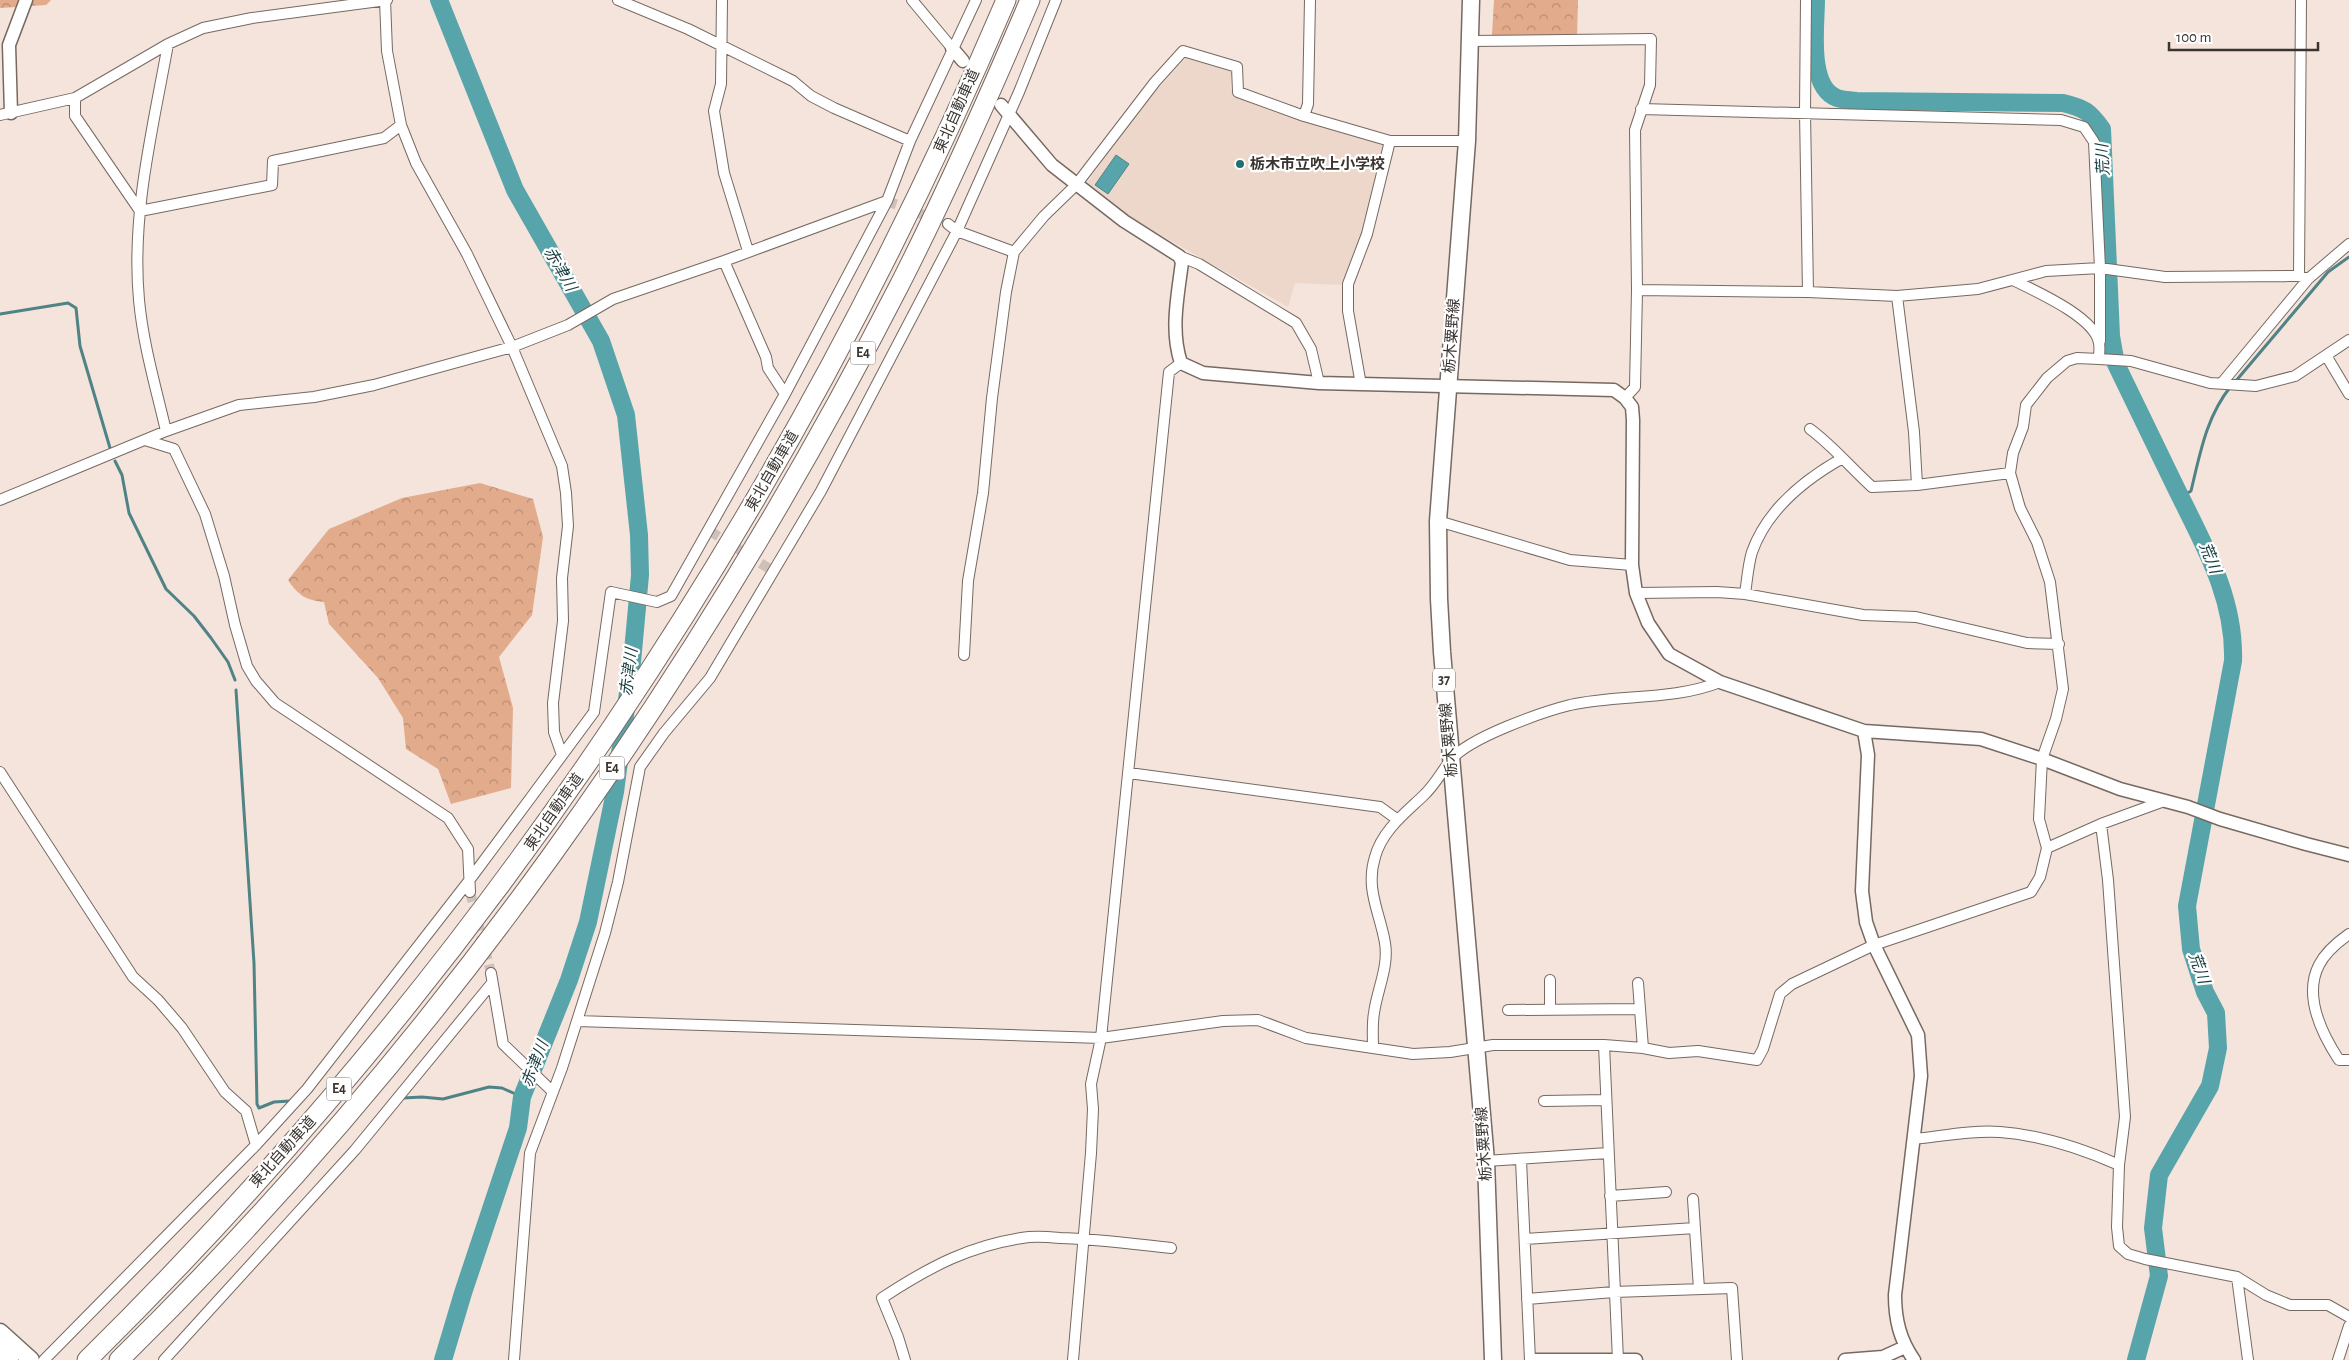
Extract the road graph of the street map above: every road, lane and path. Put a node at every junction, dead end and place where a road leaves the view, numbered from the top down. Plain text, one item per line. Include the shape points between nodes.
1 (26, 0) edge
2 (386, 0) edge
3 (618, 0) edge
4 (722, 0) edge
5 (912, 0) edge
6 (976, 0) edge
7 (1006, 0) edge
8 (1030, 0) edge
9 (1056, 0) edge
10 (1310, 0) edge
11 (1471, 0) edge
12 (1806, 0) edge
13 (2301, 0) edge
14 (1470, 41) junction
15 (168, 44) junction
16 (720, 45) junction
17 (952, 48) junction
18 (963, 61) dead end
19 (75, 98) junction
20 (1641, 109) junction
21 (1004, 110) junction
22 (1805, 112) junction
23 (6, 114) edge
24 (1304, 116) junction
25 (401, 125) junction
26 (910, 141) junction
27 (1390, 141) junction
28 (1467, 141) junction
29 (1076, 185) junction
30 (887, 202) junction
31 (140, 211) junction
32 (948, 224) tunnel mouth
33 (957, 231) junction
34 (2349, 244) edge
35 (748, 251) junction
36 (1014, 252) junction
37 (1179, 256) junction
38 (724, 261) junction
39 (2100, 268) junction
40 (2304, 278) junction
41 (2013, 280) junction
42 (1637, 290) junction
43 (1808, 292) junction
44 (1897, 296) junction
45 (2349, 340) edge
46 (2100, 342) junction
47 (512, 347) junction
48 (2327, 356) junction
49 (2099, 359) junction
50 (1181, 363) junction
51 (1319, 384) junction
52 (2221, 384) junction
53 (1361, 385) junction
54 (1448, 387) junction
55 (785, 394) junction
56 (2349, 394) edge
57 (1625, 398) junction
58 (1810, 429) dead end
59 (166, 431) junction
60 (145, 440) junction
61 (1841, 459) junction
62 (2010, 473) junction
63 (1917, 485) junction
64 (0, 500) edge
65 (1438, 521) junction
66 (1632, 565) junction
67 (1636, 593) junction
68 (1744, 594) junction
69 (2059, 644) junction
70 (964, 655) dead end
71 (1720, 682) junction
72 (1864, 731) junction
73 (562, 755) junction
74 (1451, 759) junction
75 (2042, 759) junction
76 (0, 772) edge
77 (1129, 773) junction
78 (2164, 801) junction
79 (1398, 820) junction
80 (2101, 824) junction
81 (2047, 848) junction
82 (2349, 855) edge
83 (469, 887) junction
84 (2349, 934) edge
85 (1874, 945) junction
86 (1550, 980) dead end
87 (1638, 983) dead end
88 (1639, 1009) junction
89 (1508, 1010) dead end
90 (1550, 1010) junction
91 (577, 1021) junction
92 (1101, 1038) junction
93 (1604, 1045) junction
94 (1373, 1048) junction
95 (1477, 1048) junction
96 (1643, 1048) junction
97 (2349, 1060) edge
98 (553, 1092) junction
99 (1606, 1100) junction
100 (1544, 1101) dead end
101 (1915, 1139) junction
102 (256, 1145) junction
103 (1608, 1153) junction
104 (1520, 1160) junction
105 (1486, 1161) junction
106 (2119, 1165) junction
107 (1666, 1192) dead end
108 (1610, 1196) junction
109 (1693, 1199) dead end
110 (1695, 1228) junction
111 (1612, 1232) junction
112 (1085, 1239) junction
113 (1525, 1239) junction
114 (1171, 1248) dead end
115 (2238, 1277) junction
116 (1699, 1290) junction
117 (1614, 1292) junction
118 (1527, 1299) junction
119 (2349, 1318) edge
120 (2349, 1326) edge
121 (0, 1332) edge
122 (1905, 1348) junction
123 (0, 1351) edge
124 (128, 1353) edge
125 (10, 1360) edge
126 (31, 1360) edge
127 (44, 1360) edge
128 (87, 1360) edge
129 (119, 1360) edge
130 (164, 1360) edge
131 (514, 1360) edge
132 (905, 1360) edge
133 (1073, 1360) edge
134 (1493, 1360) edge
135 (1532, 1360) edge
136 (1618, 1360) edge
137 (1636, 1360) edge
138 (1737, 1360) edge
139 (1845, 1360) edge
140 (1914, 1360) edge
141 (2248, 1360) edge
142 (2338, 1360) edge

1 - 23 street via 9,45
2 - 15 street via 252,18 203,28
2 - 25 street via 386,51
3 - 16 street via 670,20
4 - 16 street
5 - 17 street
6 - 17 street
7 - 128 highway, 東北自動車道 / E4 via 877,278 779,460 673,635 566,796 491,900 355,1071 195,1250
8 - 124 highway, 東北自動車道 / E4 via 944,194 869,343 747,561 665,690 559,845 370,1088 285,1185
9 - 21 street
10 - 24 street via 1308,104
11 - 14 main road, 栃木粟野線 / 37
12 - 22 street
13 - 40 street
14 - 20 street via 1651,39 1650,85
14 - 28 main road, 栃木粟野線 / 37
15 - 19 street
15 - 31 street
16 - 26 street via 792,81 834,108
16 - 35 street via 721,84 714,112 724,173
17 - 18 street
17 - 26 street
19 - 23 street
19 - 31 street via 75,116
20 - 22 street
20 - 42 street via 1635,130
21 - 29 street via 1052,165
21 - 33 street
22 - 39 street via 2061,120 2084,126 2094,142
22 - 43 street
24 - 27 street
24 - 29 street via 1238,92 1238,67 1183,52 1155,82
25 - 31 street via 384,138 273,161 272,185
25 - 47 street via 416,163 467,254
26 - 30 street
27 - 28 street
27 - 53 street via 1367,234 1348,284 1348,311
28 - 54 main road, 栃木粟野線 / 37
29 - 36 street
29 - 37 street
30 - 35 street via 776,244
30 - 55 street
31 - 59 street via 139,300
32 - 33 street
33 - 36 street
33 - 91 street via 822,491 710,678 640,767 618,882
34 - 40 street
35 - 38 street
36 - 70 street via 968,580
37 - 50 street via 1182,262 1175,323 1176,349
37 - 51 street via 1200,264 1296,323 1311,349
38 - 47 street via 610,300 574,322
38 - 55 street via 766,356 768,368
39 - 40 street via 2165,276
39 - 41 street via 2046,271
39 - 46 street
40 - 52 street
41 - 44 street via 1978,289
41 - 46 street via 2052,300 2089,325
42 - 43 street
42 - 57 street via 1634,387
43 - 44 street
44 - 63 street via 1914,432
45 - 48 street
46 - 49 street
47 - 59 street via 374,385 239,405
47 - 73 street via 552,438 562,466 566,493 568,526 562,578 563,620 553,703 554,732
48 - 52 street via 2295,376 2256,386
48 - 56 street
49 - 52 street via 2131,361
49 - 62 street via 2077,358 2047,378 2026,405
50 - 51 street via 1203,372
50 - 77 street via 1169,372
51 - 53 street
53 - 54 street
54 - 57 street via 1590,388 1614,390
54 - 65 main road, 栃木粟野線 / 37
55 - 73 street via 671,596 657,602 610,592 594,712
57 - 66 street via 1632,407 1634,428
58 - 61 street via 1828,442
59 - 60 street
60 - 64 street
60 - 83 street via 174,449 205,514 247,666 256,682 275,703 448,818 468,849
61 - 63 street via 1872,487
61 - 68 street via 1806,481 1773,515 1752,553
62 - 63 street
62 - 69 street via 2020,508 2037,542 2050,582
65 - 66 street via 1570,560
65 - 74 main road, 栃木粟野線 / 37 via 1439,599
66 - 67 street
67 - 68 street
67 - 71 street via 1648,623 1669,654
68 - 69 street via 1863,615 1916,617 2027,642
69 - 75 street via 2063,688
71 - 72 street
71 - 74 street via 1698,691 1571,705 1494,732
72 - 75 street via 1981,739
72 - 85 street via 1868,755 1862,891 1866,922
73 - 83 street
74 - 79 street via 1428,792
74 - 95 main road, 栃木粟野線 / 37
75 - 78 street via 2120,789
75 - 81 street via 2039,819
76 - 102 street via 133,977 170,1014 225,1092 246,1111
77 - 79 street via 1380,806
77 - 92 street
78 - 80 street
78 - 82 street
79 - 94 street via 1382,840 1373,868 1373,901 1386,944 1383,976 1373,1014
80 - 81 street
80 - 106 street via 2125,1117
81 - 85 street via 2040,877 2031,892
83 - 102 street via 307,1089
84 - 97 street via 2319,965 2314,986 2316,1011 2325,1039 2339,1060
85 - 96 street via 1792,984 1780,994 1757,1060 1698,1051 1669,1053
85 - 101 street via 1918,1036 1921,1076
86 - 90 street
87 - 88 street
88 - 90 street
88 - 96 street
89 - 90 street
91 - 92 street
91 - 98 street
92 - 94 street via 1223,1021 1258,1020 1306,1038
92 - 112 street via 1091,1084 1093,1109
93 - 95 street via 1493,1045
93 - 96 street
93 - 99 street
94 - 95 street via 1413,1054
95 - 105 main road, 栃木粟野線 / 37
98 - 130 street via 503,1044 491,978 355,1150
98 - 131 street via 530,1153
99 - 100 street
99 - 103 street
101 - 106 street via 2001,1132 2036,1138 2100,1156
101 - 122 street via 1895,1295 1898,1331
102 - 127 street
103 - 104 street
103 - 108 street
104 - 105 street
104 - 113 street
105 - 134 main road, 栃木粟野線 / 37
106 - 115 street via 2119,1246 2128,1254 2145,1259
107 - 108 street
108 - 111 street
109 - 110 street
110 - 111 street
110 - 116 street
111 - 113 street
111 - 117 street
112 - 114 street
112 - 132 street via 1031,1237 987,1246 926,1269 882,1298
112 - 133 street
113 - 118 street
115 - 119 street via 2290,1305 2328,1305
115 - 141 street
116 - 117 street
116 - 138 street via 1732,1288
117 - 118 street
117 - 136 street
118 - 135 street
120 - 142 street
121 - 126 main road
122 - 139 street via 1883,1357
122 - 140 street
123 - 125 main road
124 - 129 highway, 東北自動車道 / E4
135 - 136 street
136 - 137 street

